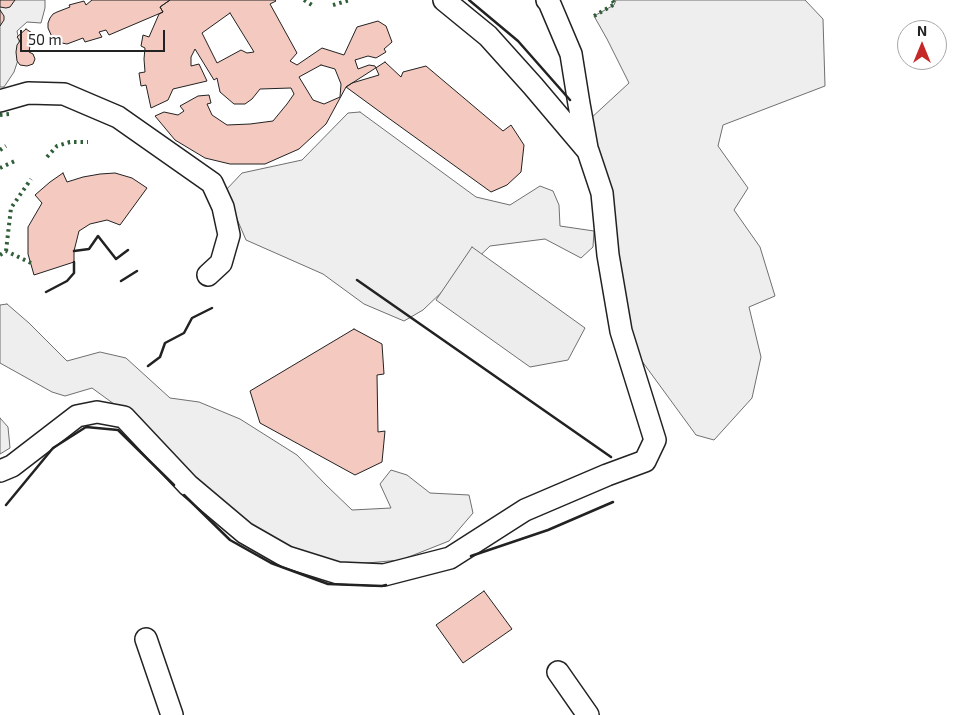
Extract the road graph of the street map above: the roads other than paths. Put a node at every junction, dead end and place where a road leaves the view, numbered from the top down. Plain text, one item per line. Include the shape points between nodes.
1 (444, 0) edge
2 (547, 0) edge
3 (0, 101) edge
4 (588, 151) junction
5 (208, 275) dead end
6 (0, 471) edge
7 (146, 639) dead end
8 (558, 672) dead end
9 (172, 715) edge
10 (588, 715) edge

1 - 4 street via 488,36
2 - 4 street via 571,54
3 - 5 street via 28,93 64,94 118,117 212,183 223,207 229,235 221,262
4 - 6 street via 602,193 621,332 655,440 645,461 526,510 450,558 384,575 338,572 287,556 245,533 188,485 124,417 97,412 78,416 12,466
7 - 9 street
8 - 10 street

